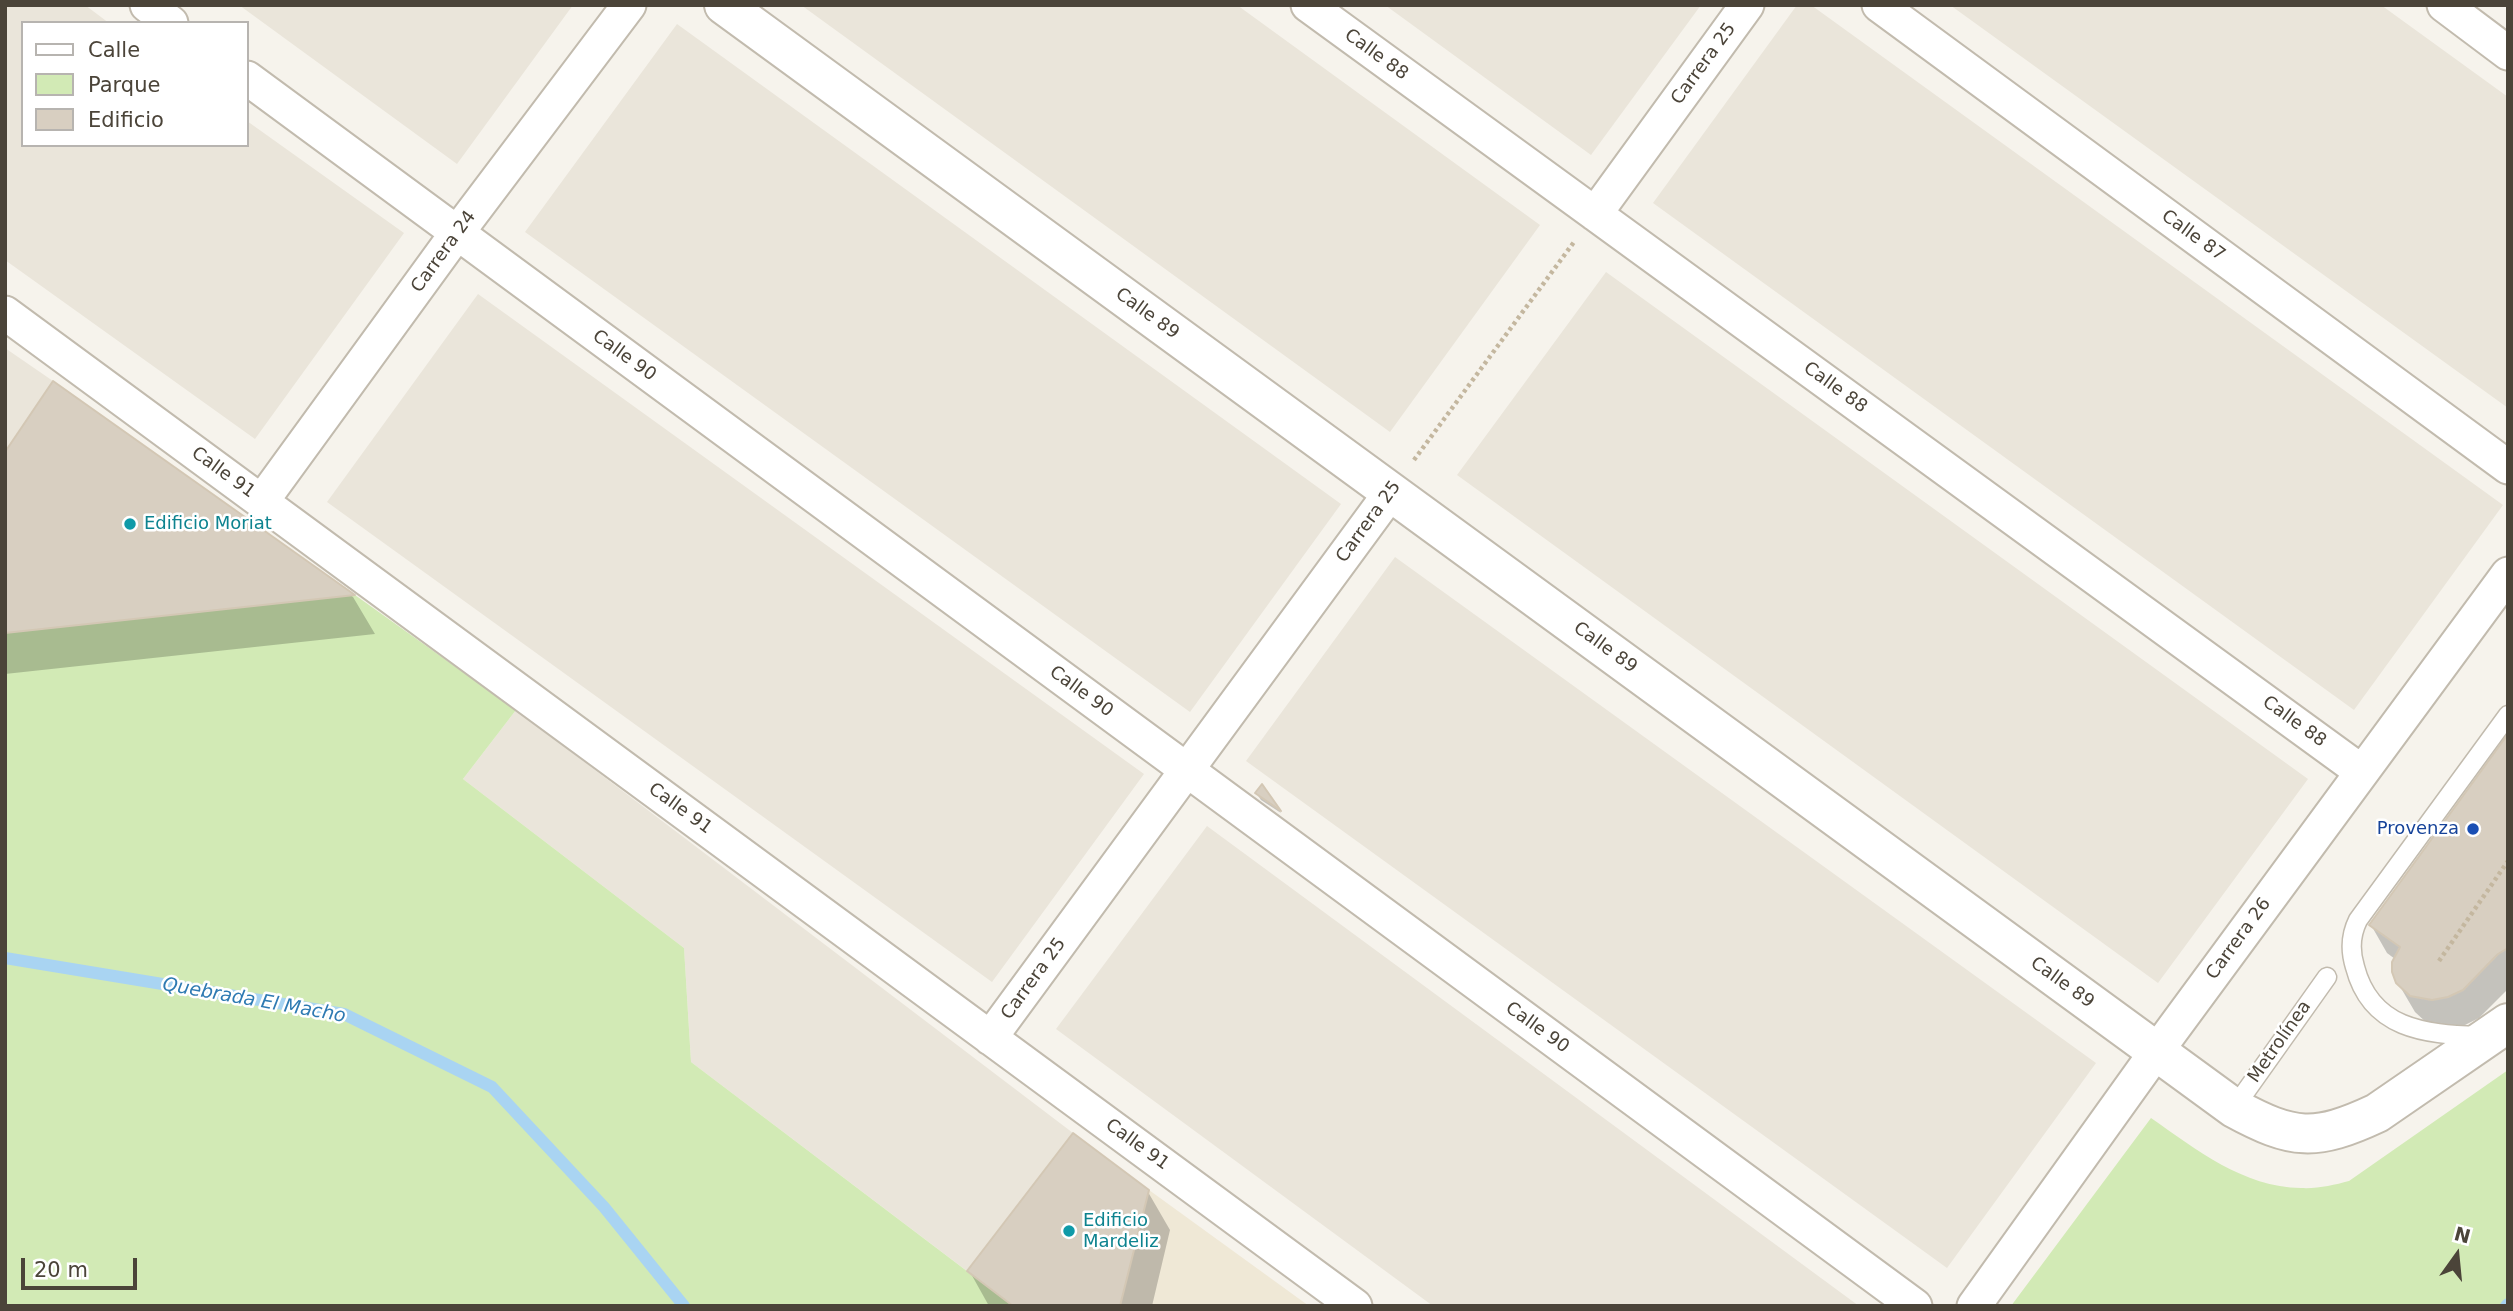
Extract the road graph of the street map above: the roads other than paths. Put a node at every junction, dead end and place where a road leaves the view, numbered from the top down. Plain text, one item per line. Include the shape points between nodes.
1 (147, 5) edge
2 (629, 5) edge
3 (724, 5) edge
4 (1307, 5) edge
5 (1747, 5) edge
6 (1879, 5) edge
7 (2444, 5) edge
8 (168, 21) edge
9 (2508, 53) edge
10 (248, 79) edge
11 (1595, 214) junction
12 (457, 233) junction
13 (5, 313) edge
14 (2508, 467) edge
15 (1391, 492) junction
16 (262, 501) junction
17 (2508, 574) edge
18 (2508, 715) edge
19 (1186, 770) junction
20 (2362, 772) junction
21 (2327, 977) dead end
22 (2499, 1030) edge
23 (990, 1038) junction
24 (2156, 1052) junction
25 (2234, 1108) junction
26 (1355, 1306) edge
27 (1915, 1306) edge
28 (1974, 1306) edge

1 - 8 street
2 - 12 street, Carrera 24
3 - 15 street, Calle 89
4 - 11 street, Calle 88
5 - 11 street, Carrera 25
6 - 14 street, Calle 87
7 - 9 street
10 - 12 street, Calle 90
11 - 20 street, Calle 88
12 - 16 street, Carrera 24
12 - 19 street, Calle 90
13 - 16 street, Calle 91
15 - 19 street, Carrera 25
15 - 24 street, Calle 89
16 - 23 street, Calle 91
17 - 20 street, Carrera 26
18 - 22 lane via 2358,920 2352,941 2357,978 2393,1021 2432,1034
19 - 23 street, Carrera 25
19 - 27 street, Calle 90
20 - 24 street, Carrera 26
21 - 25 lane, Metrolínea
22 - 25 street, Calle 89 via 2377,1113 2328,1132 2295,1134
23 - 26 street, Calle 91
24 - 25 street, Calle 89
24 - 28 street, Carrera 26

